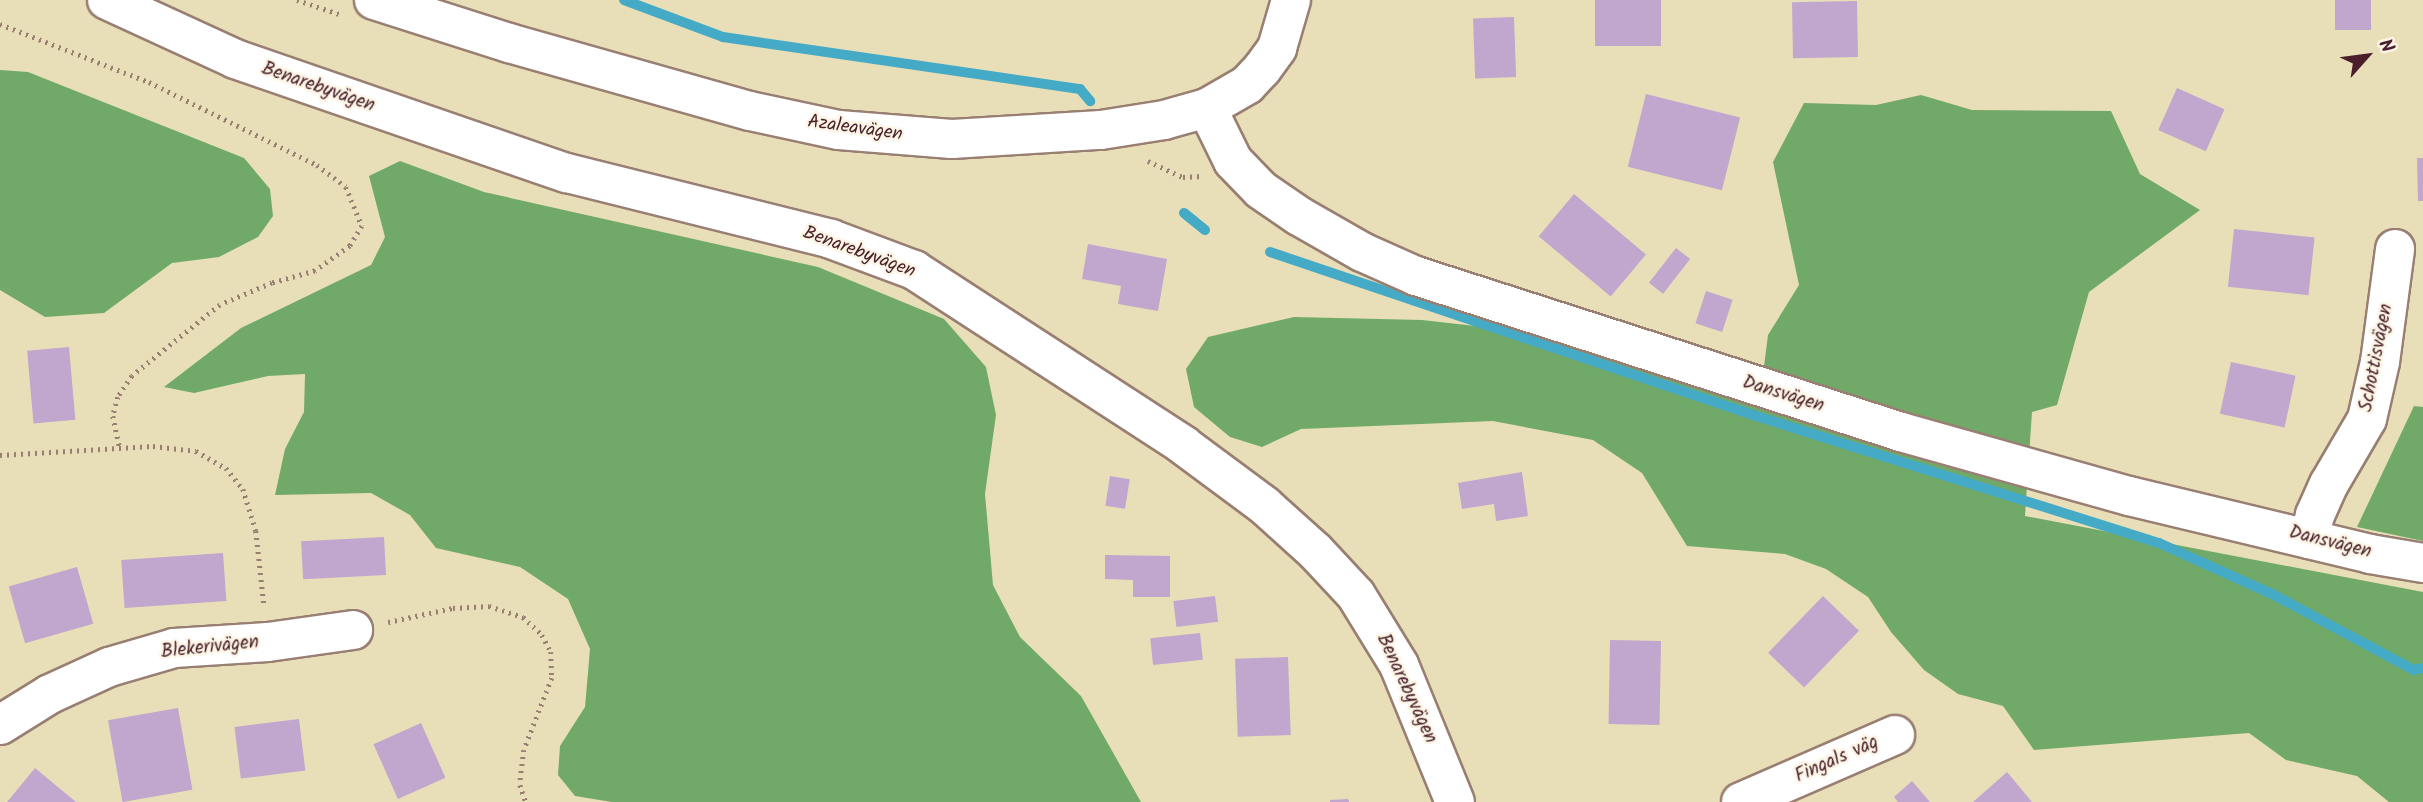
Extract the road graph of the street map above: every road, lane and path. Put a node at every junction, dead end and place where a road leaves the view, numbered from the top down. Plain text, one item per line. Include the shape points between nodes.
1 (107, 0) edge
2 (374, 0) edge
3 (1291, 0) edge
4 (0, 24) edge
5 (1207, 108) junction
6 (2395, 249) dead end
7 (120, 448) junction
8 (0, 455) edge
9 (2309, 539) junction
10 (2423, 563) edge
11 (352, 630) joint
12 (268, 642) junction
13 (0, 725) edge
14 (1895, 735) dead end
15 (526, 802) edge
16 (1455, 802) edge
17 (1741, 802) edge

1 - 16 street, Benarebyvägen via 235,59 567,173 831,239 914,270 1183,445 1265,506 1315,551 1356,595 1399,665
2 - 5 street, Azaleavägen via 750,111 839,130 952,139 1009,137 1126,127
3 - 5 street, Azaleavägen via 1277,48 1262,69 1247,85
4 - 7 path via 149,82 317,165 346,187 362,226 350,246 315,271 220,305 132,376 118,397 113,416
5 - 9 street, Dansvägen via 1233,161 1261,190 1341,240 1416,276 1901,432 2129,496
6 - 9 street, Schottisvägen via 2380,362 2367,419 2329,484
7 - 8 path
7 - 12 path via 196,451 226,468 243,489 256,531
9 - 10 street, Dansvägen
11 - 12 street, Blekerivägen
11 - 15 path via 453,608 489,606 523,617 542,635 551,652 552,678 524,750 520,785
12 - 13 street, Blekerivägen via 174,648 109,667 50,694
14 - 17 street, Fingals väg

